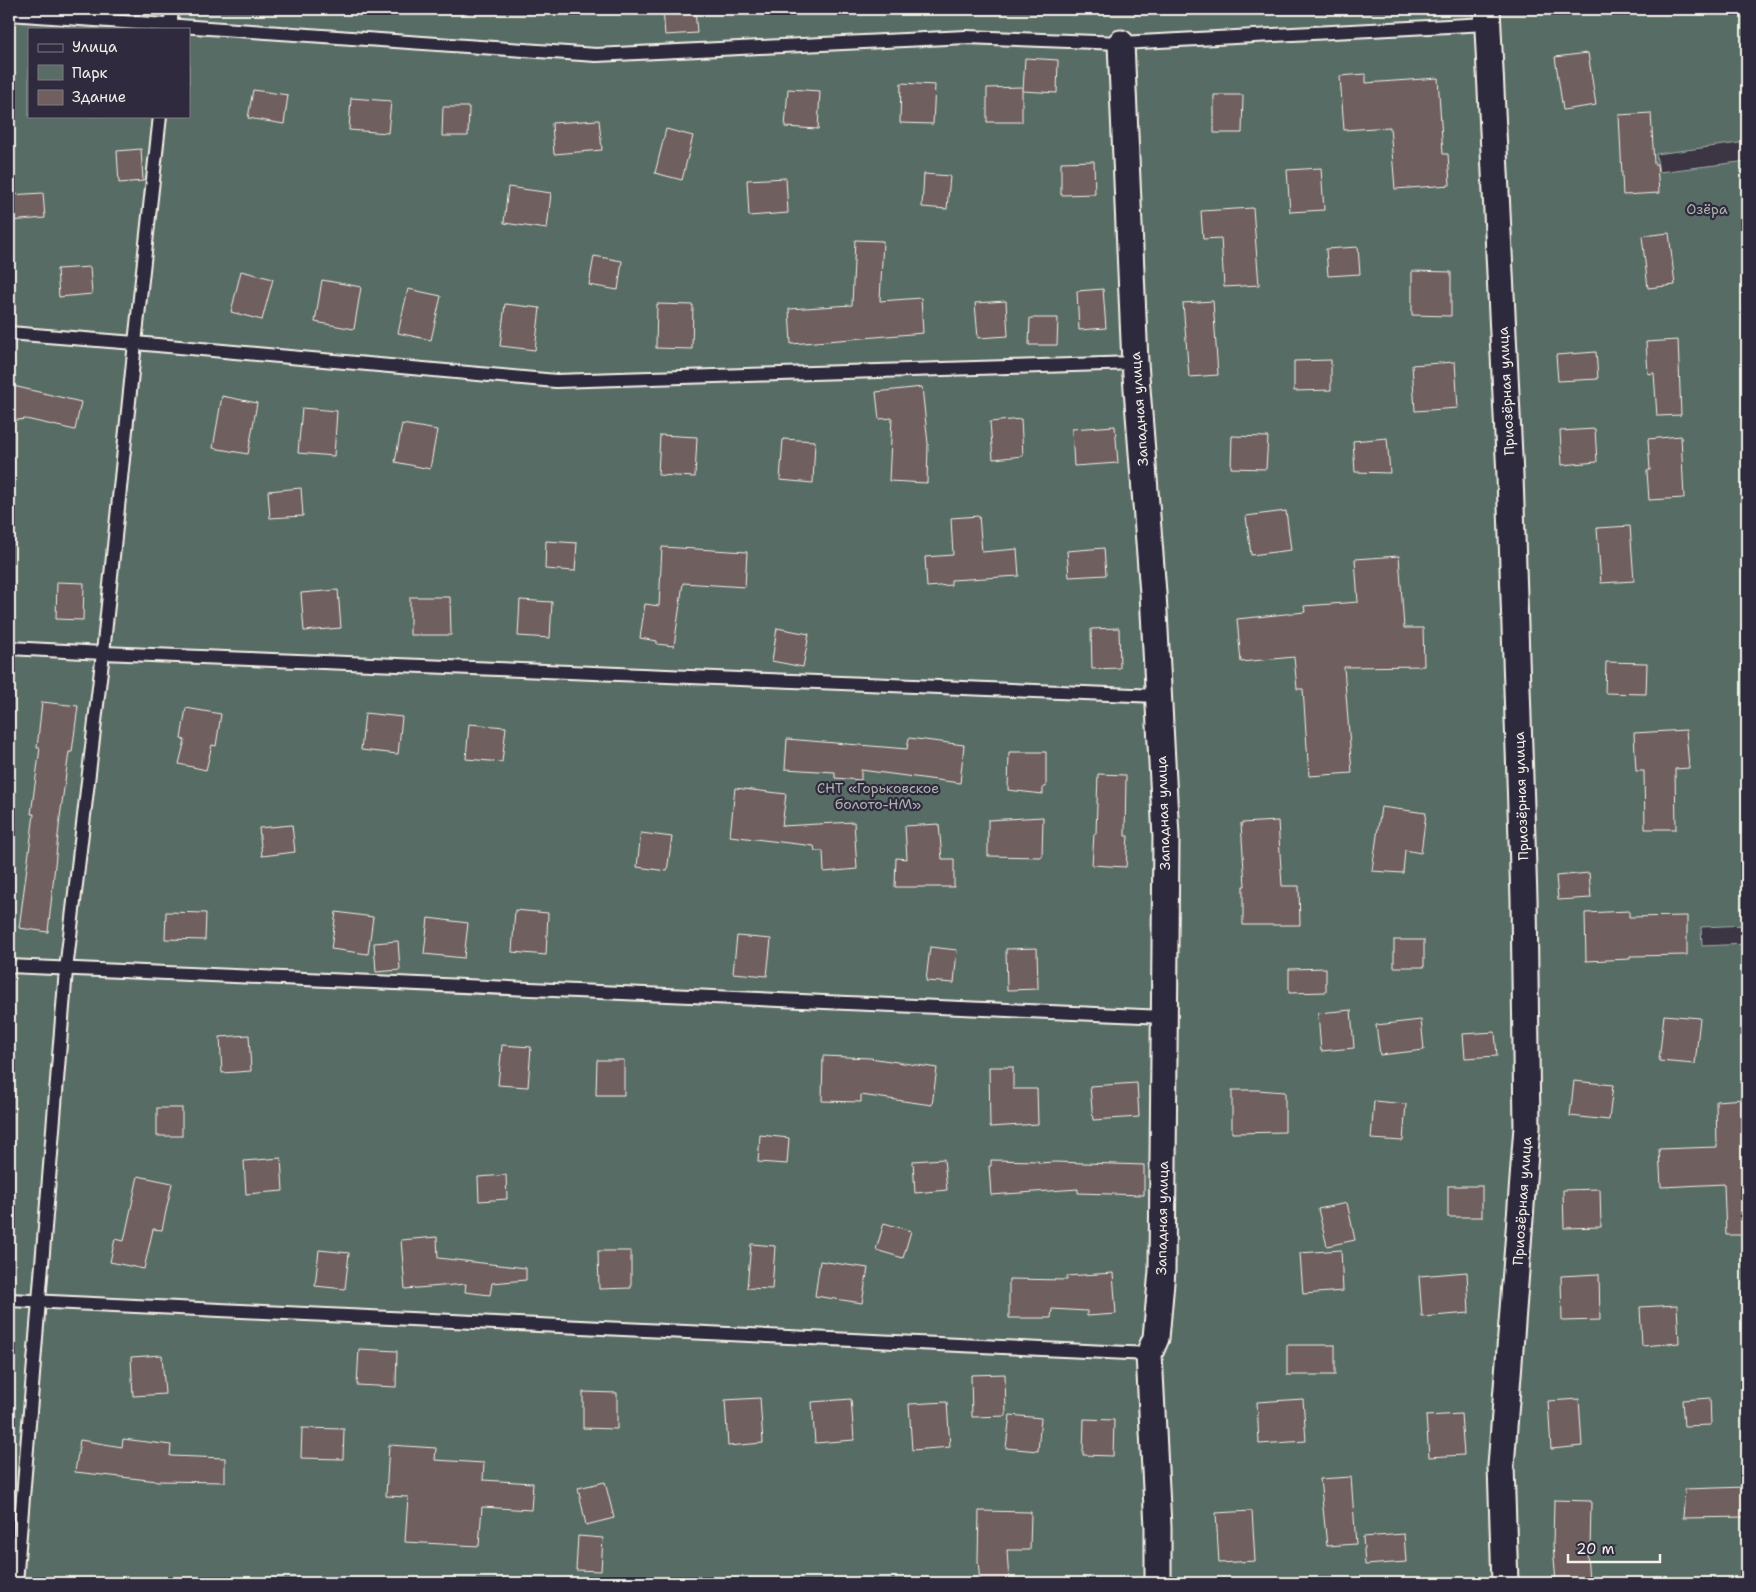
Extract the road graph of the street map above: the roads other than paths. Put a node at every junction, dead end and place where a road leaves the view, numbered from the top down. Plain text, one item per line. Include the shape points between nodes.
1 (172, 9) edge
2 (9, 14) edge
3 (1487, 16) edge
4 (170, 28) edge
5 (190, 29) edge
6 (1121, 43) junction
7 (160, 118) edge
8 (9, 333) edge
9 (134, 342) junction
10 (1135, 363) junction
11 (9, 648) edge
12 (103, 654) junction
13 (1158, 696) junction
14 (9, 966) edge
15 (66, 970) junction
16 (1165, 1017) junction
17 (9, 1300) edge
18 (38, 1302) junction
19 (1149, 1354) junction
20 (16, 1583) edge
21 (1158, 1583) edge
22 (1505, 1583) edge

1 - 4 lane
2 - 4 lane
3 - 6 lane
3 - 22 street, Приозёрная улица via 1510,476 1524,889 1527,1126 1501,1466
5 - 6 lane via 596,55 966,37
6 - 10 street, Западная улица
7 - 9 lane
8 - 9 lane
9 - 10 lane via 556,381
9 - 12 lane
10 - 13 street, Западная улица
11 - 12 lane
12 - 13 lane
12 - 15 lane
13 - 16 street, Западная улица via 1166,837
14 - 15 lane
15 - 16 lane
15 - 18 lane
16 - 19 street, Западная улица via 1162,1271 1156,1338
17 - 18 lane
18 - 19 lane
18 - 20 lane
19 - 21 street, Западная улица

